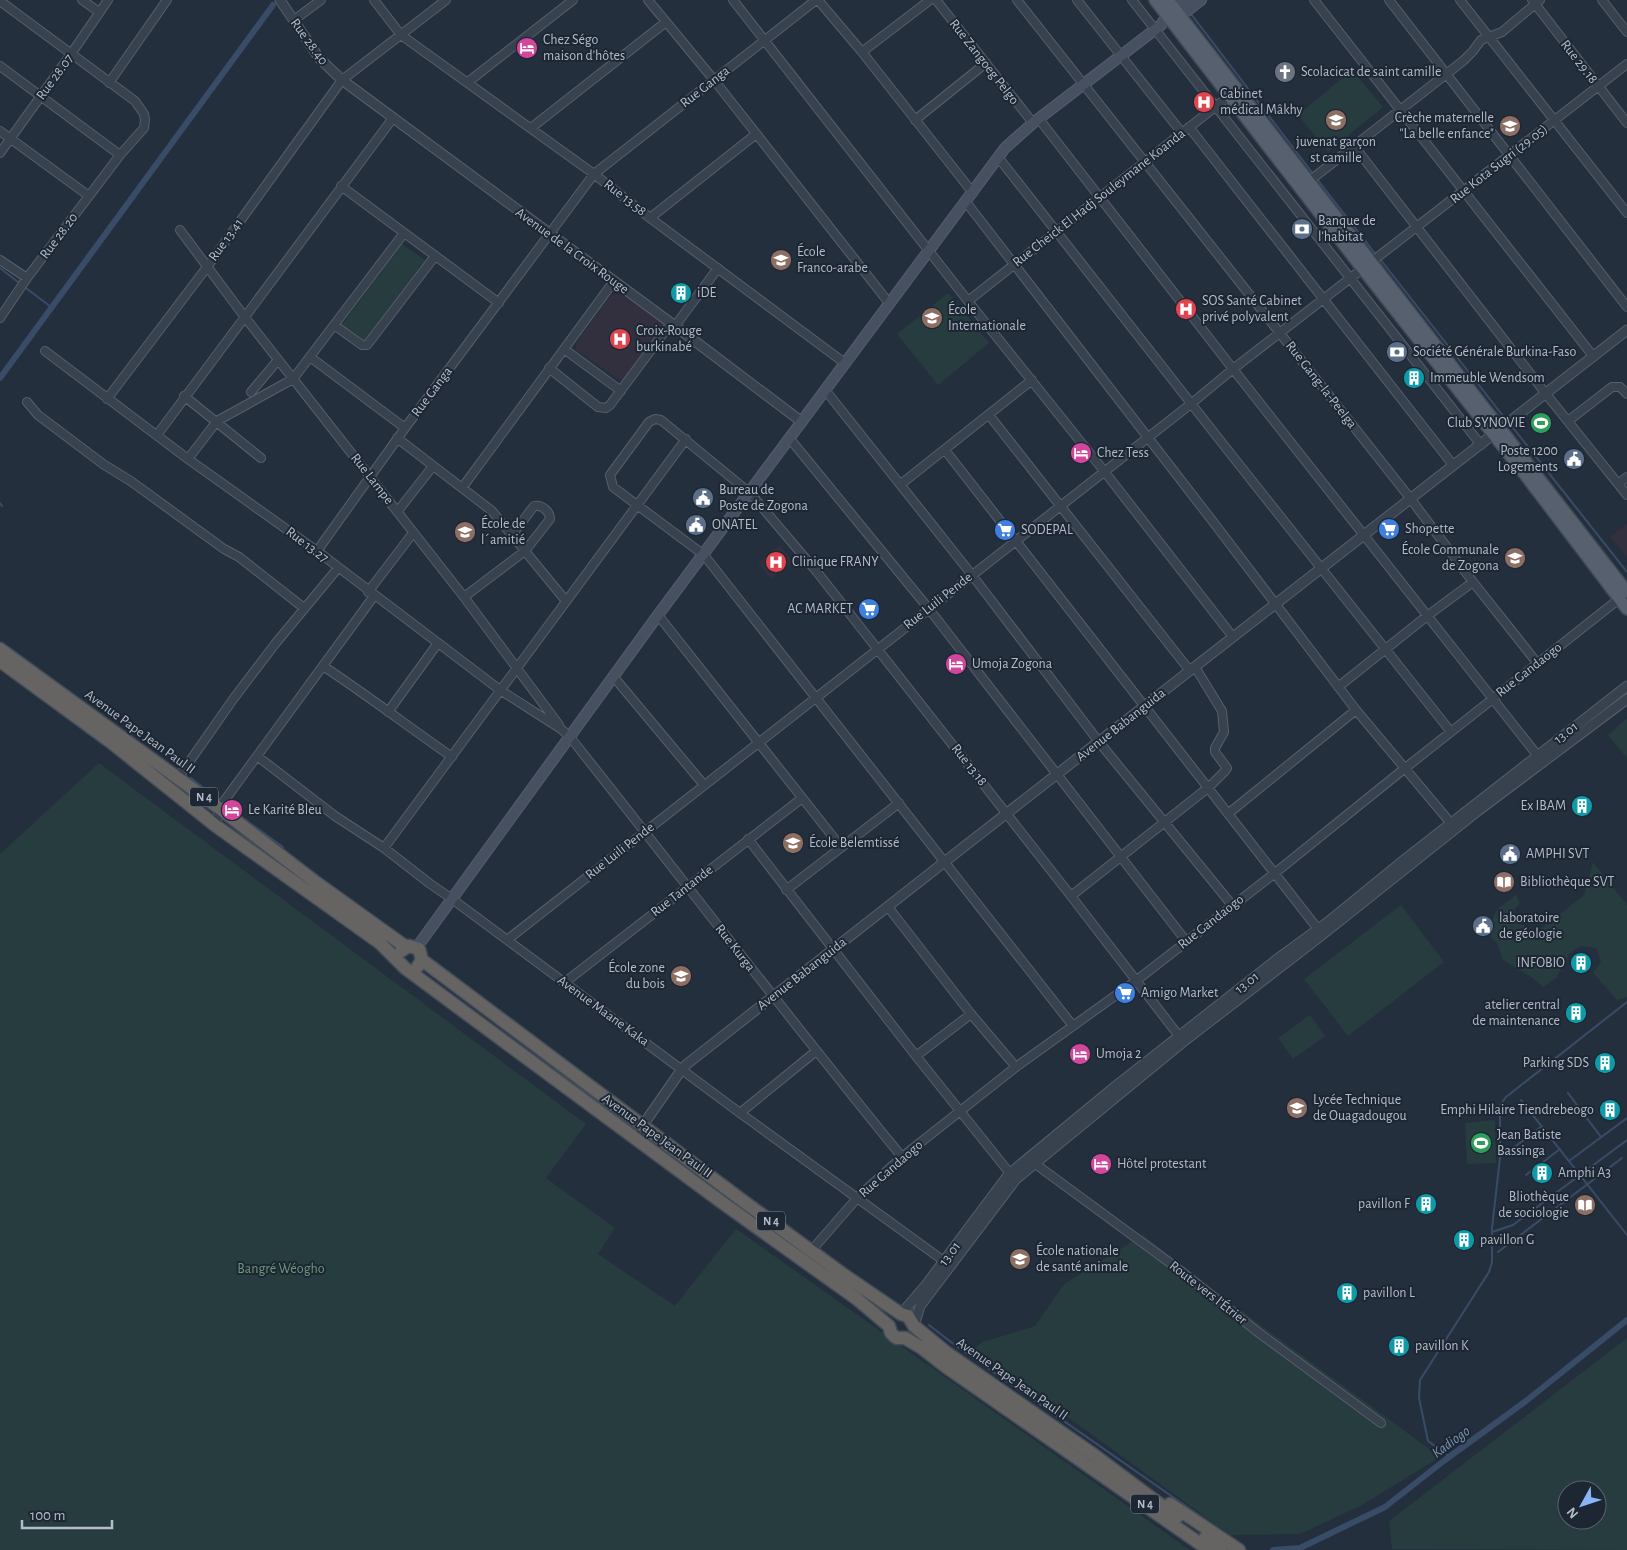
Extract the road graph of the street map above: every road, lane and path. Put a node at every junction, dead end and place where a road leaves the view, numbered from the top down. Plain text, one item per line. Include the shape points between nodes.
1 (82, 0) edge
2 (108, 0) edge
3 (167, 0) edge
4 (280, 0) edge
5 (321, 0) edge
6 (374, 0) edge
7 (446, 0) edge
8 (573, 0) edge
9 (648, 0) edge
10 (733, 0) edge
11 (817, 0) edge
12 (930, 0) edge
13 (936, 0) edge
14 (1017, 0) edge
15 (1077, 0) edge
16 (1132, 0) edge
17 (1155, 0) edge
18 (1187, 0) edge
19 (1201, 0) edge
20 (1314, 0) edge
21 (1389, 0) edge
22 (1460, 0) edge
23 (1602, 0) edge
24 (0, 1) edge
25 (1536, 1) edge
26 (99, 12) junction
27 (1168, 17) edge
28 (294, 20) junction
29 (666, 22) junction
30 (1627, 32) edge
31 (401, 35) junction
32 (1489, 36) junction
33 (765, 40) junction
34 (862, 52) junction
35 (71, 54) junction
36 (1121, 56) junction
37 (986, 63) junction
38 (1627, 64) edge
39 (0, 66) edge
40 (1445, 74) junction
41 (342, 80) junction
42 (714, 80) junction
43 (468, 82) junction
44 (109, 83) junction
45 (1084, 84) junction
46 (1598, 86) junction
47 (1229, 96) junction
48 (40, 97) junction
49 (1216, 106) junction
50 (1399, 109) junction
51 (393, 118) junction
52 (915, 120) junction
53 (1555, 120) junction
54 (1036, 121) junction
55 (1627, 123) edge
56 (1189, 127) junction
57 (531, 128) junction
58 (0, 131) edge
59 (1182, 133) junction
60 (756, 135) junction
61 (10, 139) junction
62 (1354, 146) junction
63 (0, 153) edge
64 (120, 155) junction
65 (1508, 155) junction
66 (998, 157) junction
67 (1145, 163) junction
68 (594, 174) junction
69 (1308, 182) junction
70 (341, 186) junction
71 (1463, 191) junction
72 (972, 193) junction
73 (89, 196) junction
74 (1100, 196) junction
75 (966, 202) junction
76 (1627, 213) edge
77 (650, 218) junction
78 (1418, 227) junction
79 (180, 230) dead end
80 (1057, 230) junction
81 (404, 233) junction
82 (549, 234) junction
83 (929, 250) junction
84 (435, 256) junction
85 (0, 260) edge
86 (1013, 265) junction
87 (1366, 265) junction
88 (207, 267) junction
89 (718, 268) junction
90 (1351, 277) junction
91 (27, 278) junction
92 (614, 281) junction
93 (1324, 298) junction
94 (968, 301) junction
95 (499, 303) junction
96 (889, 303) junction
97 (1627, 307) edge
98 (244, 316) junction
99 (0, 318) edge
100 (673, 324) junction
101 (334, 325) junction
102 (1627, 330) edge
103 (1280, 333) junction
104 (564, 349) junction
105 (45, 350) dead end
106 (1593, 356) junction
107 (310, 357) junction
108 (278, 360) junction
109 (846, 364) junction
110 (549, 368) junction
111 (1233, 369) junction
112 (293, 379) junction
113 (1032, 380) junction
114 (621, 391) junction
115 (826, 391) junction
116 (251, 392) dead end
117 (1546, 394) junction
118 (1627, 394) edge
119 (184, 396) junction
120 (107, 399) junction
121 (27, 402) dead end
122 (1192, 403) junction
123 (989, 415) junction
124 (217, 421) junction
125 (802, 422) junction
126 (1568, 422) junction
127 (405, 428) junction
128 (1497, 432) junction
129 (157, 435) junction
130 (1148, 437) junction
131 (398, 438) junction
132 (686, 439) junction
133 (790, 439) junction
134 (1480, 445) junction
135 (945, 450) junction
136 (261, 458) dead end
137 (188, 459) junction
138 (1453, 465) junction
139 (434, 466) junction
140 (1104, 471) junction
141 (370, 477) junction
142 (1627, 477) edge
143 (901, 484) junction
144 (1618, 484) junction
145 (462, 488) junction
146 (750, 494) junction
147 (1627, 495) edge
148 (1410, 498) junction
149 (1060, 505) junction
150 (637, 506) junction
151 (397, 512) junction
152 (413, 533) junction
153 (512, 535) junction
154 (1364, 535) junction
155 (1016, 540) junction
156 (317, 551) junction
157 (524, 551) junction
158 (704, 554) junction
159 (338, 568) junction
160 (1322, 568) junction
161 (972, 574) junction
162 (1473, 582) junction
163 (371, 594) junction
164 (1623, 596) edge
165 (464, 597) junction
166 (566, 601) junction
167 (1276, 604) junction
168 (304, 608) junction
169 (928, 609) junction
170 (1627, 609) edge
171 (658, 615) junction
172 (1427, 616) junction
173 (1232, 637) junction
174 (438, 643) junction
175 (0, 649) edge
176 (877, 649) junction
177 (1385, 650) junction
178 (0, 662) edge
179 (1538, 664) junction
180 (323, 666) junction
181 (517, 668) junction
182 (1192, 669) junction
183 (613, 676) junction
184 (1627, 686) edge
185 (1338, 687) junction
186 (500, 690) junction
187 (815, 698) junction
188 (1493, 699) junction
189 (1627, 699) edge
190 (1145, 707) junction
191 (1356, 710) junction
192 (388, 712) junction
193 (561, 729) junction
194 (1451, 732) junction
195 (570, 737) junction
196 (759, 742) junction
197 (1099, 742) junction
198 (257, 756) junction
199 (452, 758) junction
200 (1540, 759) junction
201 (1404, 769) junction
202 (1057, 774) junction
203 (178, 778) junction
204 (704, 786) junction
205 (1208, 787) junction
206 (801, 798) junction
207 (899, 803) junction
208 (219, 808) junction
209 (1229, 813) junction
210 (1007, 814) junction
211 (1164, 823) junction
212 (216, 826) junction
213 (1453, 826) junction
214 (645, 832) junction
215 (748, 840) junction
216 (384, 848) junction
217 (841, 848) junction
218 (1120, 856) junction
219 (946, 862) junction
220 (1275, 873) junction
221 (688, 886) junction
222 (786, 890) junction
223 (1071, 896) junction
224 (452, 899) junction
225 (1232, 905) junction
226 (888, 907) junction
227 (1320, 932) junction
228 (507, 940) junction
229 (1186, 941) junction
230 (411, 947) junction
231 (833, 950) junction
232 (398, 960) junction
233 (422, 960) junction
234 (409, 969) junction
235 (1137, 980) junction
236 (564, 983) junction
237 (773, 996) junction
238 (971, 1014) junction
239 (1072, 1026) junction
240 (1181, 1039) junction
241 (815, 1052) junction
242 (916, 1056) junction
243 (1016, 1067) junction
244 (682, 1069) junction
245 (960, 1112) junction
246 (740, 1113) junction
247 (643, 1125) junction
248 (639, 1140) junction
249 (902, 1158) junction
250 (1034, 1163) junction
251 (1013, 1176) junction
252 (858, 1197) junction
253 (811, 1251) junction
254 (947, 1263) junction
255 (901, 1314) junction
256 (889, 1326) junction
257 (914, 1326) junction
258 (905, 1338) junction
259 (1381, 1423) dead end
260 (1089, 1459) junction
261 (1197, 1550) edge
262 (1210, 1550) edge
263 (1221, 1550) edge
264 (1239, 1550) edge

1 - 26 street
2 - 26 street, Rue 28.07
3 - 44 street
4 - 28 street, Rue 28.40
5 - 28 street
6 - 31 street, Rue 13.58
7 - 31 street, Rue 13.41
8 - 43 street
9 - 29 street
10 - 33 street
11 - 33 street, Rue Ganga
11 - 34 street
12 - 34 street
13 - 37 street, Rue Zangoeg Pelgo
14 - 45 street, Rue Gang-la-Peelga
15 - 36 street
16 - 27 street
17 - 27 main road
18 - 27 main road
19 - 27 main road
20 - 50 street
21 - 40 street
22 - 32 street
23 - 30 street
24 - 35 street
25 - 32 street via 1502,32
25 - 46 street, Rue 29.18
26 - 35 street, Rue 28.07
27 - 36 main road
27 - 47 main road
27 - 49 street
27 - 69 main road
28 - 41 street, Rue 28.40 via 319,58
29 - 42 street
29 - 57 street
31 - 41 street, Rue 13.41
31 - 43 street, Rue 13.58
32 - 40 street
32 - 53 street
33 - 42 street, Rue Ganga
33 - 83 street
34 - 52 street
35 - 44 street
35 - 48 street, Rue 28.07
36 - 45 main road
36 - 59 street
37 - 52 street
37 - 54 street, Rue Zangoeg Pelgo
38 - 46 street, Rue Kota Sugri (29.05)
39 - 48 street
40 - 50 street
40 - 65 street
41 - 51 street, Avenue de la Croix Rouge
41 - 88 street, Rue 13.41
42 - 60 street
42 - 68 street, Rue Ganga
43 - 57 street, Rue 13.58
44 - 64 street, Rue 28.20 via 135,101 145,120 144,128
45 - 54 main road
45 - 67 street, Rue Gang-la-Peelga
46 - 53 street, Rue Kota Sugri (29.05)
46 - 55 street, Rue 29.18
47 - 49 street, Rue Cheick El Hadj Souleymane Koanda
47 - 87 main road
48 - 61 street, Rue 28.07
48 - 64 street
49 - 56 street, Rue Cheick El Hadj Souleymane Koanda
49 - 90 street
50 - 62 street
50 - 71 street
51 - 70 street
51 - 82 street, Avenue de la Croix Rouge
52 - 72 street
53 - 65 street, Rue Kota Sugri (29.05)
53 - 76 street
54 - 66 main road
54 - 74 street, Rue Zangoeg Pelgo
56 - 59 street, Rue Cheick El Hadj Souleymane Koanda
56 - 93 street
57 - 68 street, Rue 13.58
58 - 61 street
59 - 67 street, Rue Cheick El Hadj Souleymane Koanda
60 - 77 street
60 - 96 street
61 - 63 street, Rue 28.07
61 - 73 street
62 - 69 street
62 - 78 street
64 - 73 street, Rue 28.20
65 - 71 street, Rue Kota Sugri (29.05)
65 - 97 street
66 - 72 main road
66 - 80 street
67 - 74 street, Rue Cheick El Hadj Souleymane Koanda
67 - 103 street, Rue Gang-la-Peelga
68 - 77 street, Rue 13.58
68 - 82 street, Rue Ganga
69 - 87 main road
70 - 81 street
70 - 98 street
71 - 78 street, Rue Kota Sugri (29.05)
71 - 106 street
72 - 75 main road
73 - 91 street, Rue 28.20
74 - 80 street, Rue Cheick El Hadj Souleymane Koanda
74 - 111 street, Rue Zangoeg Pelgo
75 - 83 main road
75 - 86 street
77 - 89 street, Rue 13.58
78 - 87 street, Rue Kota Sugri (29.05)
78 - 117 street
79 - 88 street, Rue Lampe
80 - 86 street, Rue Cheick El Hadj Souleymane Koanda
80 - 122 street
81 - 84 street
81 - 101 street
82 - 92 street, Avenue de la Croix Rouge
82 - 95 street, Rue Ganga
83 - 94 street
83 - 96 main road
84 - 95 street
84 - 101 street via 368,345 362,345
85 - 91 street
86 - 94 street, Rue Cheick El Hadj Souleymane Koanda
86 - 130 street
87 - 90 street, Rue Luili Pende
87 - 128 main road
88 - 98 street, Rue Lampe
88 - 120 street, Rue 13.41
89 - 100 street
89 - 109 street, Rue 13.58
90 - 93 street, Rue Luili Pende
90 - 134 street
91 - 99 street, Rue 28.20
92 - 100 street, Avenue de la Croix Rouge
92 - 104 street
93 - 103 street, Rue Luili Pende
93 - 138 street
94 - 113 street
95 - 127 street, Rue Ganga
96 - 109 main road
98 - 108 street, Rue Lampe
98 - 119 street
100 - 114 street
100 - 125 street, Avenue de la Croix Rouge
101 - 107 street
102 - 106 street, Avenue Babanguida
103 - 111 street, Rue Luili Pende
103 - 148 street, Rue Gang-la-Peelga
104 - 110 street
104 - 114 street
105 - 120 street, Rue 13.27
106 - 117 street, Avenue Babanguida
107 - 112 street
107 - 127 street
108 - 112 street, Rue Lampe
108 - 116 street
109 - 115 main road
110 - 114 street via 600,408 608,407
110 - 145 street
111 - 122 street, Rue Luili Pende
111 - 154 street, Rue Zangoeg Pelgo
112 - 124 street
112 - 141 street, Rue Lampe
113 - 123 street
113 - 140 street
115 - 125 main road
115 - 143 street
117 - 126 street
117 - 128 street, Avenue Babanguida
118 - 126 street via 1620,387 1612,386
119 - 124 street
119 - 129 street
120 - 129 street, Rue 13.27
121 - 168 street via 38,416 224,550 239,557
122 - 130 street, Rue Luili Pende
122 - 160 street
123 - 135 street
123 - 149 street
124 - 136 street
124 - 137 street
125 - 133 main road
126 - 144 street
127 - 131 street, Rue Ganga
128 - 134 street, Avenue Babanguida
128 - 164 main road
129 - 137 street, Rue 13.27
130 - 140 street, Rue Luili Pende
130 - 167 street
131 - 139 street
131 - 141 street, Rue Ganga
132 - 146 street, Rue 13.18
132 - 150 street
132 - 150 street, Rue 13.18 via 661,420 655,419 647,424 610,475 613,487
133 - 146 main road
133 - 169 street
134 - 138 street, Avenue Babanguida
135 - 143 street
135 - 155 street
137 - 156 street, Rue 13.27
138 - 148 street, Avenue Babanguida
139 - 145 street
139 - 151 street
140 - 149 street, Rue Luili Pende
140 - 173 street
141 - 151 street, Rue Lampe
141 - 156 street, Rue Ganga
142 - 144 street
143 - 161 street
144 - 147 street
145 - 153 street via 492,511
146 - 158 main road
146 - 176 street, Rue 13.18
148 - 154 street, Avenue Babanguida
148 - 162 street, Rue Gang-la-Peelga
149 - 155 street, Rue Luili Pende
149 - 182 street
150 - 158 street
150 - 166 street
151 - 152 street, Rue Lampe
152 - 163 street
152 - 165 street, Rue Lampe
153 - 157 street
153 - 157 street via 534,506 541,506 549,513 550,520
154 - 160 street, Avenue Babanguida
154 - 172 street, Rue Zangoeg Pelgo
155 - 161 street, Rue Luili Pende
155 - 190 street
156 - 159 street, Rue 13.27
157 - 165 street
157 - 166 street
158 - 171 main road
158 - 187 street
159 - 163 street, Rue 13.27
159 - 168 street
160 - 167 street, Avenue Babanguida
160 - 177 street
161 - 169 street, Rue Luili Pende
161 - 197 street
162 - 172 street
162 - 179 street, Rue Gang-la-Peelga
163 - 174 street, Rue 13.27
163 - 180 street
164 - 170 main road
164 - 179 street, Rue Gandaogo
165 - 181 street, Rue Lampe
166 - 181 street
167 - 173 street, Avenue Babanguida
167 - 185 street
168 - 203 street via 234,698
169 - 176 street, Rue Luili Pende
169 - 202 street
171 - 183 main road
171 - 196 street
172 - 177 street
172 - 188 street, Rue Zangoeg Pelgo
173 - 182 street, Avenue Babanguida
174 - 186 street, Rue 13.27
174 - 192 street
175 - 203 highway, Avenue Pape Jean Paul II / N 4
176 - 187 street, Rue Luili Pende
176 - 210 street, Rue 13.18
177 - 185 street
177 - 194 street
178 - 212 highway, Avenue Pape Jean Paul II / N 4 via 112,743
179 - 188 street, Rue Gandaogo
180 - 192 street
180 - 198 street
181 - 186 street
181 - 193 street, Rue Lampe
182 - 190 street, Avenue Babanguida
182 - 205 street via 1222,711 1224,732 1215,752 1227,768
183 - 195 main road
183 - 204 street
184 - 200 street, 13.01
185 - 191 street
186 - 193 street, Rue 13.27
186 - 199 street
187 - 196 street, Rue Luili Pende
187 - 207 street
188 - 194 street, Rue Gandaogo
188 - 200 street, Rue Zangoeg Pelgo
189 - 200 street, 13.01
190 - 197 street, Avenue Babanguida
190 - 205 street
191 - 201 street
191 - 209 street
192 - 199 street
193 - 195 street, Rue 13.27
194 - 201 street, Rue Gandaogo
195 - 214 street, Rue Kurga
195 - 224 main road
196 - 204 street, Rue Luili Pende
196 - 206 street
197 - 202 street, Avenue Babanguida
197 - 211 street
198 - 208 street
198 - 216 street, Avenue Maane Kaka via 335,816
199 - 216 street
200 - 213 street, 13.01
201 - 213 street
201 - 220 street, Rue Gandaogo
202 - 210 street, Avenue Babanguida
202 - 218 street
203 - 208 highway, Avenue Pape Jean Paul II / N 4
204 - 214 street, Rue Luili Pende
205 - 209 street
205 - 211 street
206 - 215 street, Rue Tantande
206 - 217 street
207 - 217 street
207 - 219 street
208 - 212 street
208 - 230 highway, Avenue Pape Jean Paul II / N 4 via 314,881
209 - 220 street
210 - 219 street, Avenue Babanguida
210 - 223 street, Rue 13.18
211 - 218 street
211 - 225 street
212 - 232 highway, Avenue Pape Jean Paul II / N 4 via 380,943
213 - 227 street, 13.01
214 - 221 street, Rue Kurga
214 - 228 street, Rue Luili Pende
215 - 221 street, Rue Tantande
215 - 222 street
216 - 224 street, Avenue Maane Kaka
217 - 222 street
218 - 223 street
218 - 229 street
219 - 226 street, Avenue Babanguida
219 - 239 street
220 - 225 street, Rue Gandaogo
220 - 227 street
221 - 236 street, Rue Tantande
221 - 237 street, Rue Kurga
222 - 231 street
223 - 235 street, Rue 13.18
224 - 228 street, Avenue Maane Kaka
224 - 230 main road
225 - 229 street, Rue Gandaogo
226 - 231 street, Avenue Babanguida
226 - 238 street
227 - 240 street, 13.01
228 - 236 street, Avenue Maane Kaka
229 - 235 street, Rue Gandaogo
230 - 232 highway via 399,954
230 - 233 highway, N 4 via 422,952
231 - 237 street, Avenue Babanguida
231 - 242 street
232 - 234 highway, N 4
233 - 234 highway via 419,966
233 - 247 highway, Avenue Pape Jean Paul II / N 4
234 - 248 highway, Avenue Pape Jean Paul II / N 4
235 - 239 street, Rue Gandaogo
235 - 240 street, Rue 13.18
236 - 244 street, Avenue Maane Kaka
237 - 241 street, Rue Kurga
237 - 244 street, Avenue Babanguida
238 - 242 street
238 - 243 street
239 - 243 street, Rue Gandaogo
240 - 250 street, 13.01
240 - 251 street, 13.01 via 1117,1085
241 - 246 street
241 - 249 street, Rue Kurga
242 - 245 street
243 - 245 street, Rue Gandaogo
244 - 246 street, Avenue Maane Kaka
244 - 247 street, Avenue Babanguida
245 - 249 street, Rue Gandaogo
245 - 251 street
246 - 252 street, Avenue Maane Kaka
247 - 248 street, Avenue Babanguida
247 - 253 highway, Avenue Pape Jean Paul II / N 4
248 - 256 highway, Avenue Pape Jean Paul II / N 4 via 857,1299
249 - 252 street, Rue Gandaogo
250 - 251 street, 13.01
250 - 259 street, Route vers l'Étrier
251 - 254 street, 13.01
252 - 253 street, Rue Gandaogo
252 - 254 street, Avenue Maane Kaka
253 - 255 highway, Avenue Pape Jean Paul II / N 4
254 - 255 street, 13.01
254 - 257 street, 13.01 via 920,1306
255 - 256 highway via 893,1317
255 - 257 highway, Avenue Pape Jean Paul II / N 4 via 911,1319
256 - 258 highway, Avenue Pape Jean Paul II / N 4 via 894,1336
257 - 258 highway
257 - 260 highway, Avenue Pape Jean Paul II / N 4
258 - 260 highway, Avenue Pape Jean Paul II / N 4
260 - 261 highway
260 - 262 highway, N 4
260 - 263 highway, N 4
260 - 264 highway via 1152,1492

